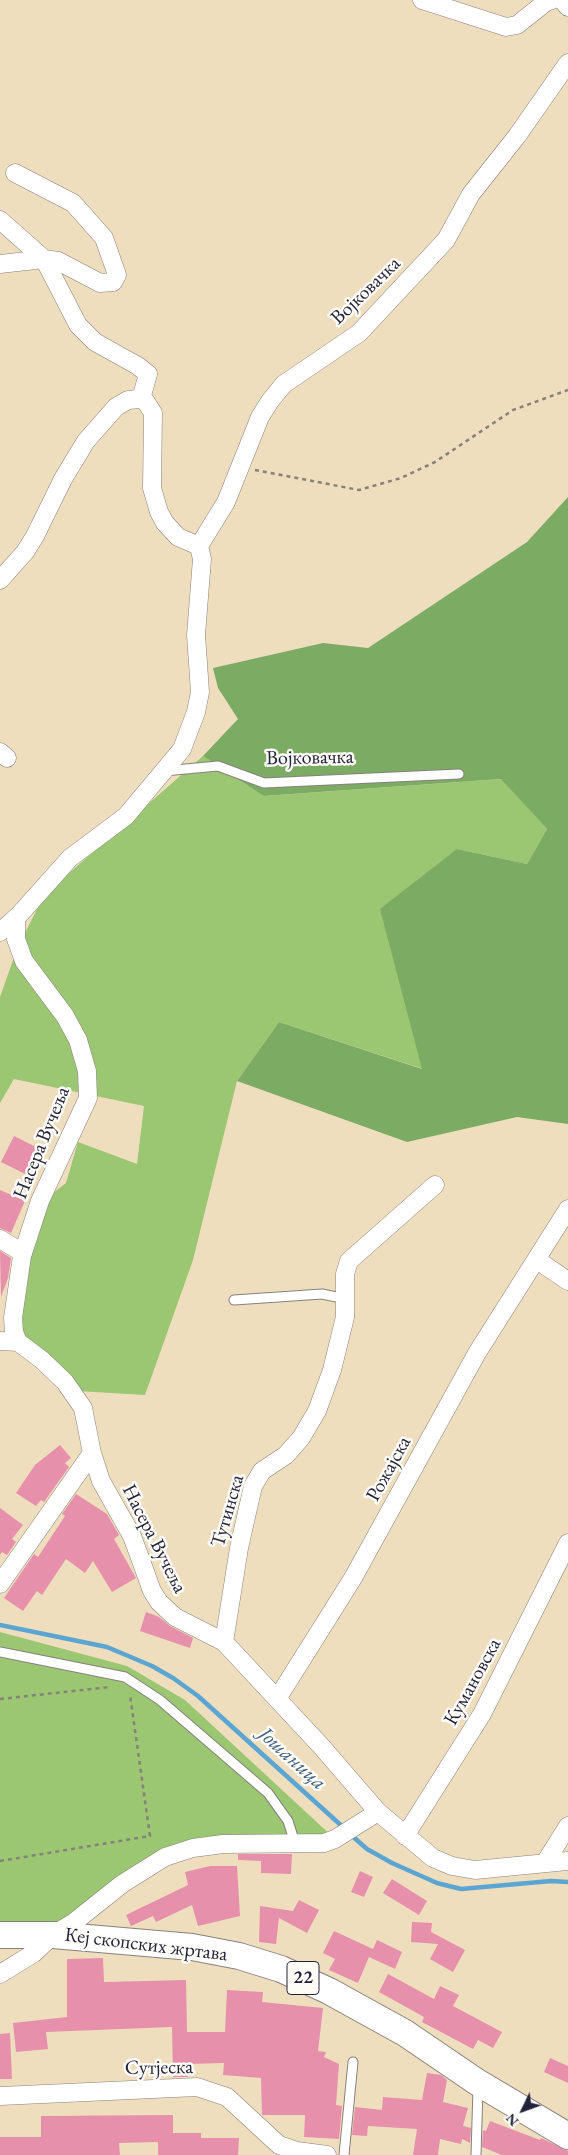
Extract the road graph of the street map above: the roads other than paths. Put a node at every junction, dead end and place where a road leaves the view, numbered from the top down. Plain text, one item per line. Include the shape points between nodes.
1 (422, 0) edge
2 (552, 0) edge
3 (562, 0) edge
4 (568, 8) edge
5 (568, 63) edge
6 (15, 173) dead end
7 (0, 220) edge
8 (44, 259) junction
9 (0, 264) edge
10 (141, 399) junction
11 (199, 546) junction
12 (0, 580) edge
13 (164, 771) junction
14 (459, 774) dead end
15 (16, 918) junction
16 (0, 932) edge
17 (436, 1185) dead end
18 (568, 1209) edge
19 (0, 1238) edge
20 (23, 1253) junction
21 (537, 1260) junction
22 (568, 1281) edge
23 (346, 1298) junction
24 (234, 1300) dead end
25 (0, 1341) edge
26 (18, 1342) junction
27 (92, 1453) junction
28 (568, 1543) edge
29 (0, 1584) edge
30 (224, 1642) junction
31 (0, 1652) edge
32 (277, 1699) junction
33 (371, 1816) junction
34 (568, 1826) edge
35 (405, 1836) junction
36 (296, 1843) junction
37 (568, 1861) edge
38 (546, 1862) junction
39 (52, 1935) junction
40 (0, 1936) edge
41 (0, 1974) edge
42 (353, 2062) dead end
43 (478, 2082) junction
44 (0, 2096) edge
45 (568, 2136) edge
46 (326, 2155) edge
47 (344, 2155) edge
48 (476, 2155) edge

1 - 2 street via 506,27 518,24
3 - 4 street
5 - 11 street, Војковачка via 518,136 472,194 446,240 358,333 284,384 270,401 260,417 226,502
6 - 8 street via 73,203 104,238 117,275 112,282 100,283 58,261
7 - 8 street
8 - 9 street
8 - 10 street via 78,325 95,342 148,374
10 - 11 street via 153,413 152,488 159,512 178,537
10 - 12 street via 122,403 86,441 35,536
11 - 13 street via 202,559 196,635 200,692 182,748
13 - 14 lane, Војковачка via 218,766 264,783
13 - 15 street via 126,816 70,858
15 - 16 street
15 - 20 street, Насера Вучеља via 19,950 78,1040 88,1085 88,1098 40,1201
17 - 23 street, Тутинска via 349,1261 345,1274
18 - 21 street, Рожајска
19 - 20 street
20 - 26 street, Насера Вучеља via 13,1318
21 - 22 street
21 - 32 street, Рожајска via 477,1353 339,1602
23 - 24 lane via 322,1294
23 - 30 street, Тутинска via 340,1340 316,1411 302,1438 286,1455 262,1471 253,1486 238,1548
25 - 26 street
26 - 27 street, Насера Вучеља via 42,1360 74,1392 83,1408
27 - 29 street
27 - 30 street, Насера Вучеља via 104,1490 132,1536 159,1602 175,1617
28 - 35 street, Кумановска via 482,1714
30 - 32 street
31 - 36 lane via 124,1677 160,1700 268,1793 288,1821
32 - 33 street via 321,1746
33 - 35 street
33 - 36 street, Кеј скопских жртава via 324,1843
34 - 38 street
35 - 38 street via 433,1858 452,1866 475,1870
36 - 39 street, Кеј скопских жртава via 223,1844 193,1848 165,1857
37 - 38 street
39 - 40 main road, Кеј скопских жртава / 22
39 - 41 street via 34,1953
39 - 43 main road, Кеј скопских жртава / 22 via 192,1946 239,1956 281,1970 405,2033
42 - 47 lane
43 - 45 main road, Кеј скопских жртава / 22
43 - 48 lane
44 - 46 street, Сутјеска via 197,2087 219,2093 238,2104 279,2145

